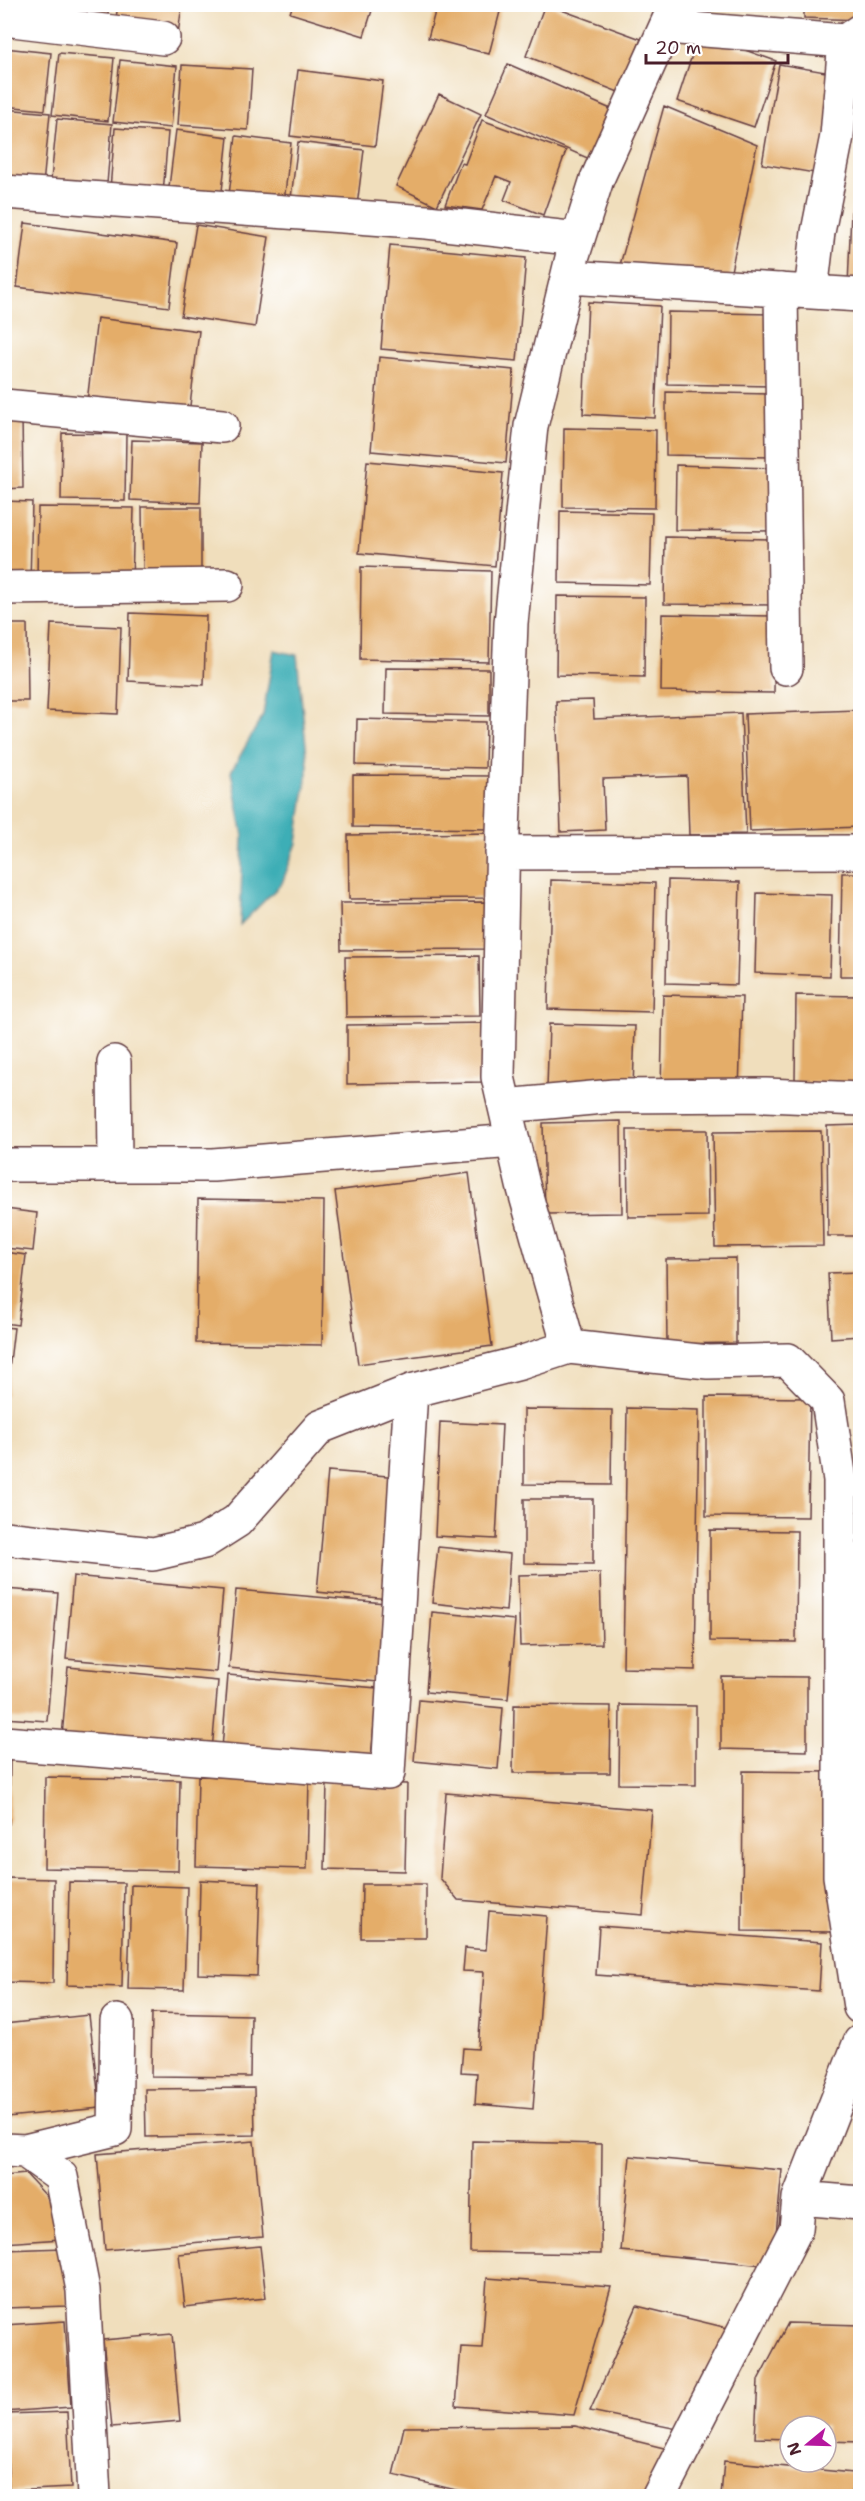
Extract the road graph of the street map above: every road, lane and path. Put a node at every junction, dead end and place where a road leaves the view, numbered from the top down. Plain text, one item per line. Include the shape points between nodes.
1 (671, 16) edge
2 (4, 19) edge
3 (853, 36) edge
4 (163, 38) dead end
5 (4, 192) edge
6 (578, 239) junction
7 (568, 277) junction
8 (796, 291) junction
9 (861, 295) edge
10 (4, 406) edge
11 (222, 426) dead end
12 (227, 585) dead end
13 (4, 588) edge
14 (786, 668) dead end
15 (861, 852) edge
16 (502, 853) junction
17 (114, 1062) dead end
18 (861, 1099) edge
19 (505, 1106) junction
20 (513, 1141) junction
21 (4, 1165) edge
22 (115, 1165) junction
23 (569, 1347) junction
24 (411, 1391) junction
25 (4, 1538) edge
26 (849, 1733) edge
27 (4, 1743) edge
28 (860, 1996) edge
29 (117, 2021) dead end
30 (861, 2042) edge
31 (15, 2150) edge
32 (799, 2198) junction
33 (861, 2203) edge
34 (94, 2496) edge
35 (659, 2496) edge

1 - 3 street
1 - 6 street via 597,179
2 - 4 street
3 - 8 street via 818,232
5 - 6 street via 428,222
6 - 7 street
7 - 8 street
7 - 16 street via 531,426 511,623
8 - 9 street
8 - 14 street
10 - 11 street
12 - 13 street
15 - 16 street
16 - 19 street via 498,1077
17 - 22 street
18 - 19 street via 614,1096
19 - 20 street
20 - 22 street via 213,1165
20 - 23 street
21 - 22 street
23 - 24 street
23 - 26 street via 708,1362 788,1360 828,1401 840,1480
24 - 25 street via 320,1427 237,1521 204,1542 153,1554
24 - 27 street via 388,1773
26 - 28 street via 840,1876
29 - 31 street via 116,2129
30 - 32 street
31 - 34 street via 62,2177 83,2290
32 - 33 street
32 - 35 street via 796,2229

